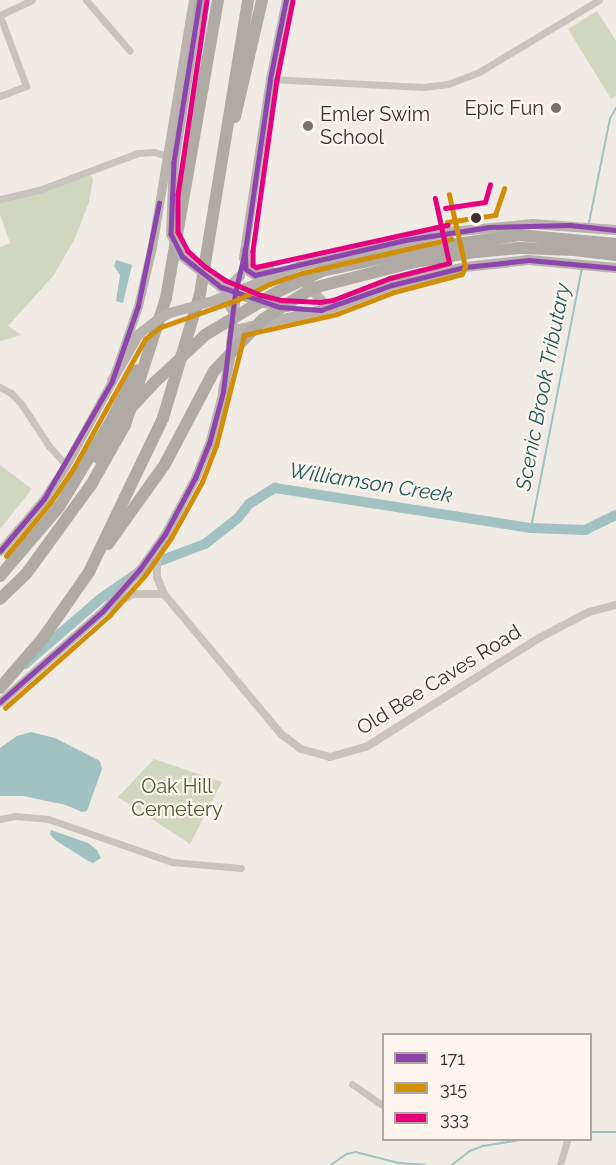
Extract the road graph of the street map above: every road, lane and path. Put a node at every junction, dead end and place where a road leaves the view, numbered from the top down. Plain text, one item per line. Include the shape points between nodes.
1 (32, 0) edge
2 (87, 0) edge
3 (193, 0) edge
4 (218, 0) edge
5 (248, 0) edge
6 (262, 0) edge
7 (286, 0) edge
8 (599, 0) edge
9 (200, 4) edge
10 (0, 16) edge
11 (130, 51) dead end
12 (270, 79) junction
13 (0, 96) edge
14 (166, 156) junction
15 (0, 199) edge
16 (616, 230) edge
17 (208, 238) junction
18 (405, 240) junction
19 (616, 244) edge
20 (245, 251) junction
21 (616, 255) edge
22 (327, 259) junction
23 (429, 260) junction
24 (300, 266) junction
25 (616, 268) edge
26 (240, 276) junction
27 (392, 285) junction
28 (222, 287) junction
29 (235, 293) junction
30 (213, 301) junction
31 (325, 309) junction
32 (233, 311) junction
33 (157, 332) junction
34 (112, 381) junction
35 (0, 387) edge
36 (223, 392) junction
37 (66, 465) junction
38 (56, 532) junction
39 (165, 534) junction
40 (0, 551) edge
41 (89, 572) junction
42 (0, 576) edge
43 (164, 594) junction
44 (0, 599) edge
45 (616, 605) edge
46 (103, 611) junction
47 (0, 688) edge
48 (0, 702) edge
49 (0, 819) edge
50 (241, 868) dead end
51 (352, 1084) dead end
52 (382, 1105) edge
53 (567, 1141) edge
54 (560, 1165) edge

1 - 10 street
2 - 11 street
3 - 14 main road
4 - 33 highway
5 - 17 highway
6 - 17 highway
7 - 12 main road
8 - 12 street via 479,72 448,84 423,87
9 - 28 main road, bridge via 174,164 171,234 182,256
10 - 13 street via 26,86
12 - 20 main road
14 - 15 street via 138,153 39,190
14 - 34 main road via 138,306
16 - 18 main road via 581,225 489,227
17 - 41 highway via 200,294 163,418
18 - 22 main road
18 - 23 main road via 426,246
19 - 38 highway, bridge via 519,235 429,248 322,271 277,292 205,335 117,423
20 - 24 main road via 246,269 255,274
20 - 26 main road
21 - 23 highway, bridge via 520,249
22 - 24 main road
22 - 31 main road via 308,274 306,284
23 - 27 main road via 420,272
23 - 41 highway, bridge via 313,288 263,319 213,370 165,464
24 - 29 main road
25 - 27 main road via 504,262 446,270
26 - 28 main road via 230,286
26 - 29 main road
27 - 31 main road
28 - 29 main road
29 - 30 main road
29 - 31 main road via 280,307
29 - 32 main road
30 - 32 main road via 228,303
30 - 34 main road, bridge via 170,313 139,334
31 - 36 main road via 239,329
32 - 36 main road
33 - 38 highway via 125,425 92,485
33 - 42 highway via 111,421 59,507
34 - 37 main road
35 - 37 street via 22,405
36 - 39 main road via 209,444
37 - 40 main road via 44,499
38 - 44 highway via 26,574
39 - 43 street, Old Bee Caves Road via 157,564
39 - 46 main road
41 - 47 highway via 43,638
43 - 45 street, Old Bee Caves Road via 281,734 301,749 330,757 366,747 539,638 589,612
43 - 46 street via 132,594
46 - 48 main road
49 - 50 street via 48,819 172,862
51 - 52 street
53 - 54 street

